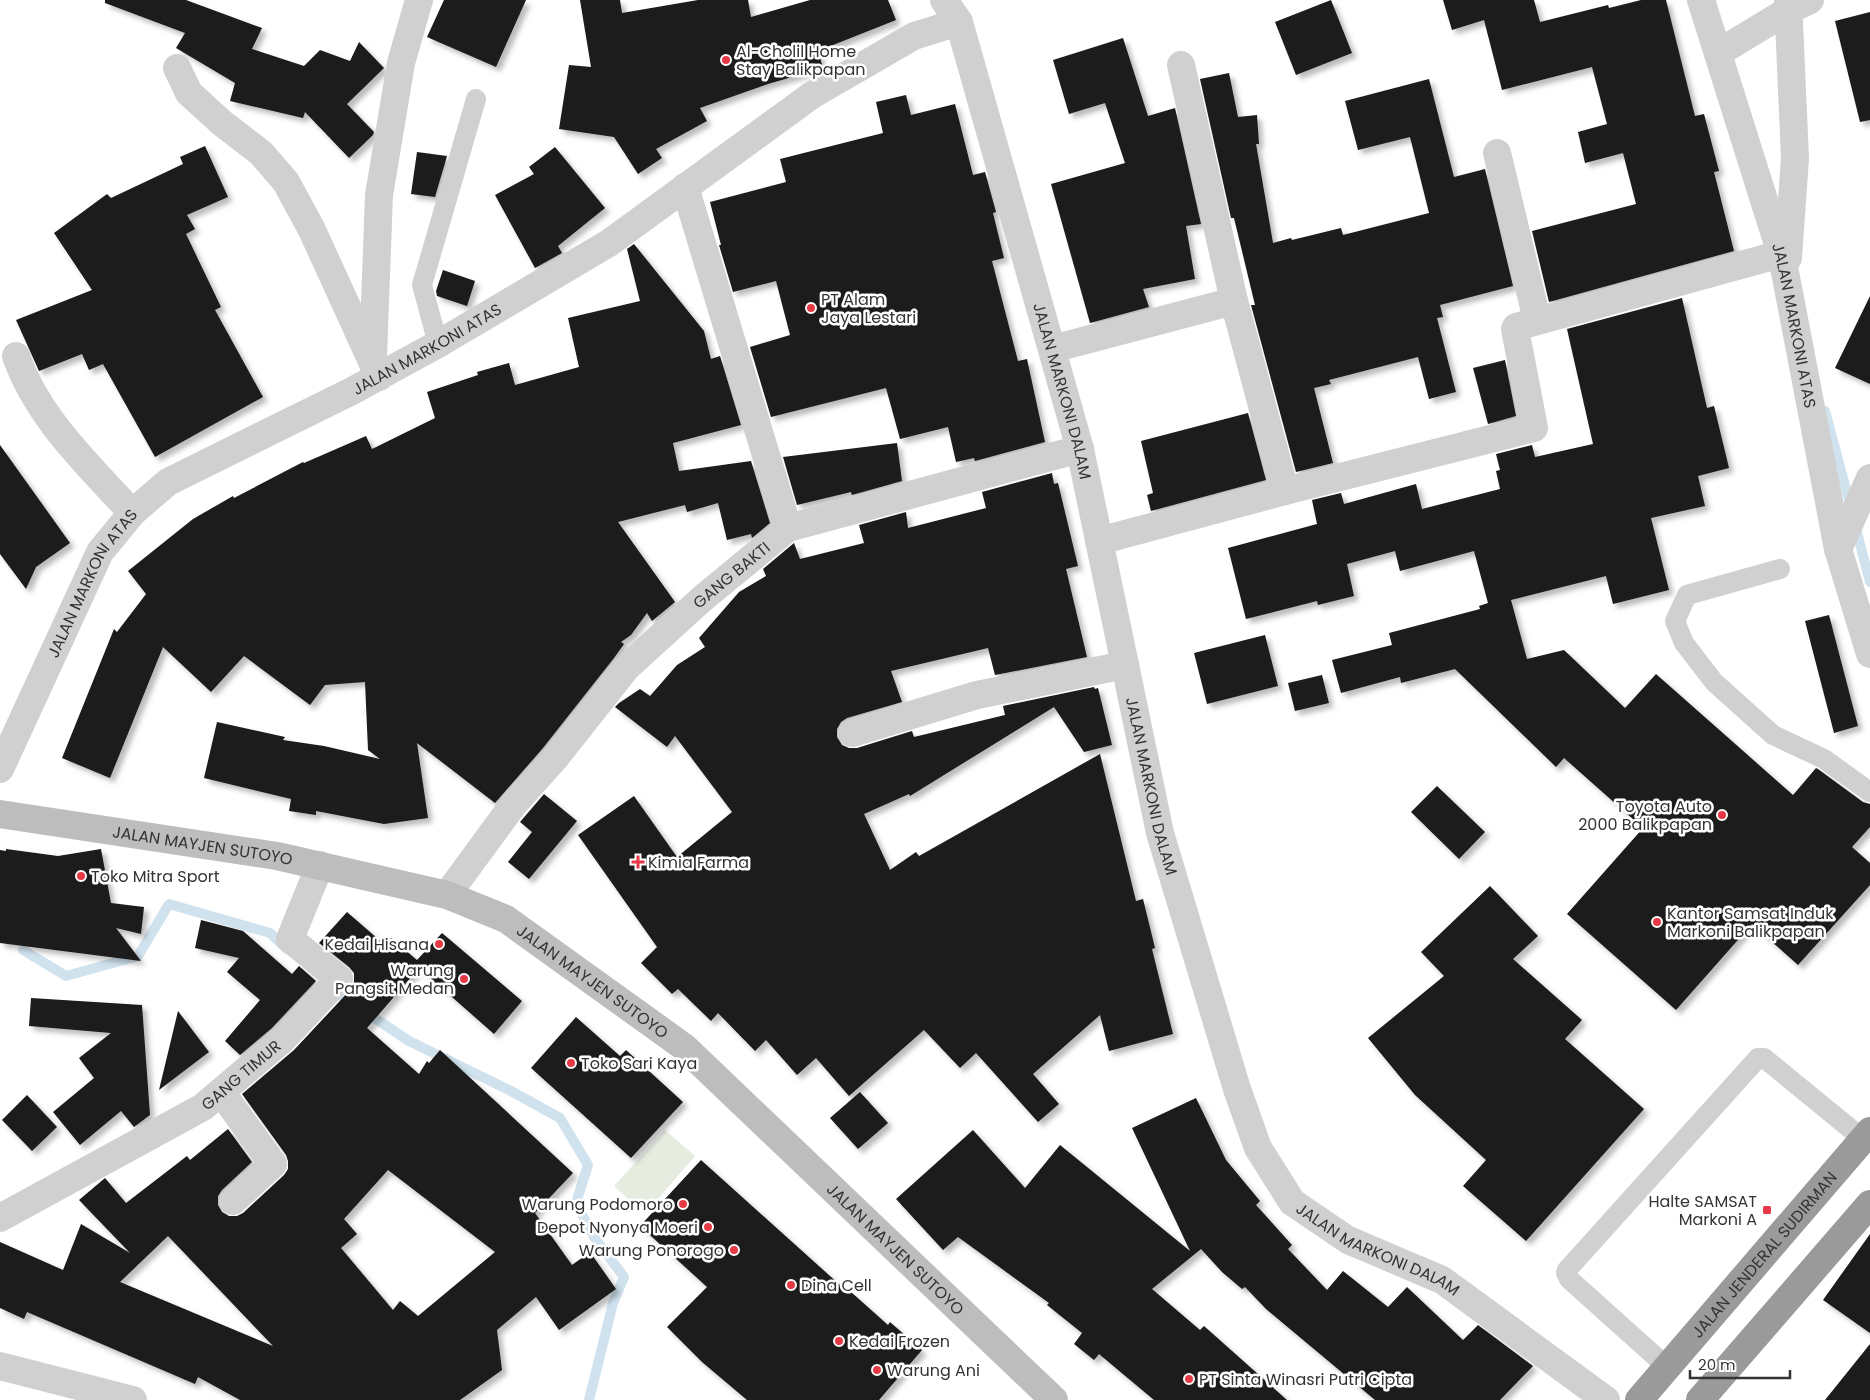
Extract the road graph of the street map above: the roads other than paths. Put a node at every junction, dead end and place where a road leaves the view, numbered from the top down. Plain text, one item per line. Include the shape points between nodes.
1 (418, 0) edge
2 (1700, 0) edge
3 (1796, 3) edge
4 (958, 7) edge
5 (1718, 54) junction
6 (1180, 65) dead end
7 (177, 68) dead end
8 (476, 99) dead end
9 (1497, 153) dead end
10 (685, 187) junction
11 (1784, 265) junction
12 (1234, 301) junction
13 (1538, 320) junction
14 (438, 344) junction
15 (1052, 349) junction
16 (16, 356) dead end
17 (376, 370) junction
18 (1080, 450) junction
19 (1870, 478) edge
20 (1285, 491) junction
21 (132, 513) junction
22 (788, 528) junction
23 (1099, 541) junction
24 (1838, 550) junction
25 (1780, 568) dead end
26 (1870, 654) edge
27 (1125, 665) junction
28 (852, 733) dead end
29 (0, 769) edge
30 (1870, 792) edge
31 (0, 814) edge
32 (320, 865) junction
33 (447, 896) junction
34 (221, 1092) junction
35 (1868, 1138) edge
36 (233, 1201) dead end
37 (1870, 1204) edge
38 (0, 1218) edge
39 (0, 1366) edge
40 (1667, 1367) junction
41 (133, 1400) edge
42 (1054, 1400) edge
43 (1606, 1400) edge
44 (1639, 1400) edge
45 (1700, 1400) edge

1 - 17 street via 401,63 379,194
2 - 5 street, JALAN MARKONI ATAS
3 - 5 street
3 - 11 street via 1795,158
4 - 10 street, JALAN MARKONI ATAS via 812,95
4 - 15 street, JALAN MARKONI DALAM
5 - 11 street, JALAN MARKONI ATAS
6 - 12 street
7 - 17 street via 190,93 261,153 286,182 312,230
8 - 14 lane via 422,285
9 - 13 street
10 - 14 street, JALAN MARKONI ATAS via 609,243
10 - 22 street
11 - 13 street
11 - 24 street, JALAN MARKONI ATAS
12 - 15 street
12 - 20 street
13 - 20 street via 1515,329 1534,428
14 - 17 street, JALAN MARKONI ATAS
15 - 18 street, JALAN MARKONI DALAM
16 - 21 street via 24,379 51,422
17 - 21 street, JALAN MARKONI ATAS via 168,482
18 - 22 street
18 - 23 street, JALAN MARKONI DALAM
19 - 24 street
20 - 23 street
21 - 29 street, JALAN MARKONI ATAS via 100,552
22 - 33 street, GANG BAKTI via 703,598 626,668 512,806
23 - 27 street, JALAN MARKONI DALAM
24 - 26 street, JALAN MARKONI ATAS
25 - 30 lane via 1687,595 1675,622 1684,643 1714,682 1773,735 1824,759
27 - 28 street via 977,696
27 - 43 street, JALAN MARKONI DALAM via 1160,833 1237,1089 1258,1148 1292,1202 1348,1240 1442,1280
31 - 32 main road, JALAN MAYJEN SUTOYO via 192,842
32 - 33 main road, JALAN MAYJEN SUTOYO
32 - 34 street, GANG TIMUR via 290,939 340,980 283,1039
33 - 42 main road, JALAN MAYJEN SUTOYO via 506,919 684,1047
34 - 36 street via 273,1164
34 - 38 street, GANG TIMUR via 204,1107
35 - 40 highway, JALAN JENDERAL SUDIRMAN
35 - 40 lane via 1764,1058 1758,1058 1567,1270 1569,1279
37 - 45 highway
39 - 41 street
40 - 44 highway, JALAN JENDERAL SUDIRMAN

